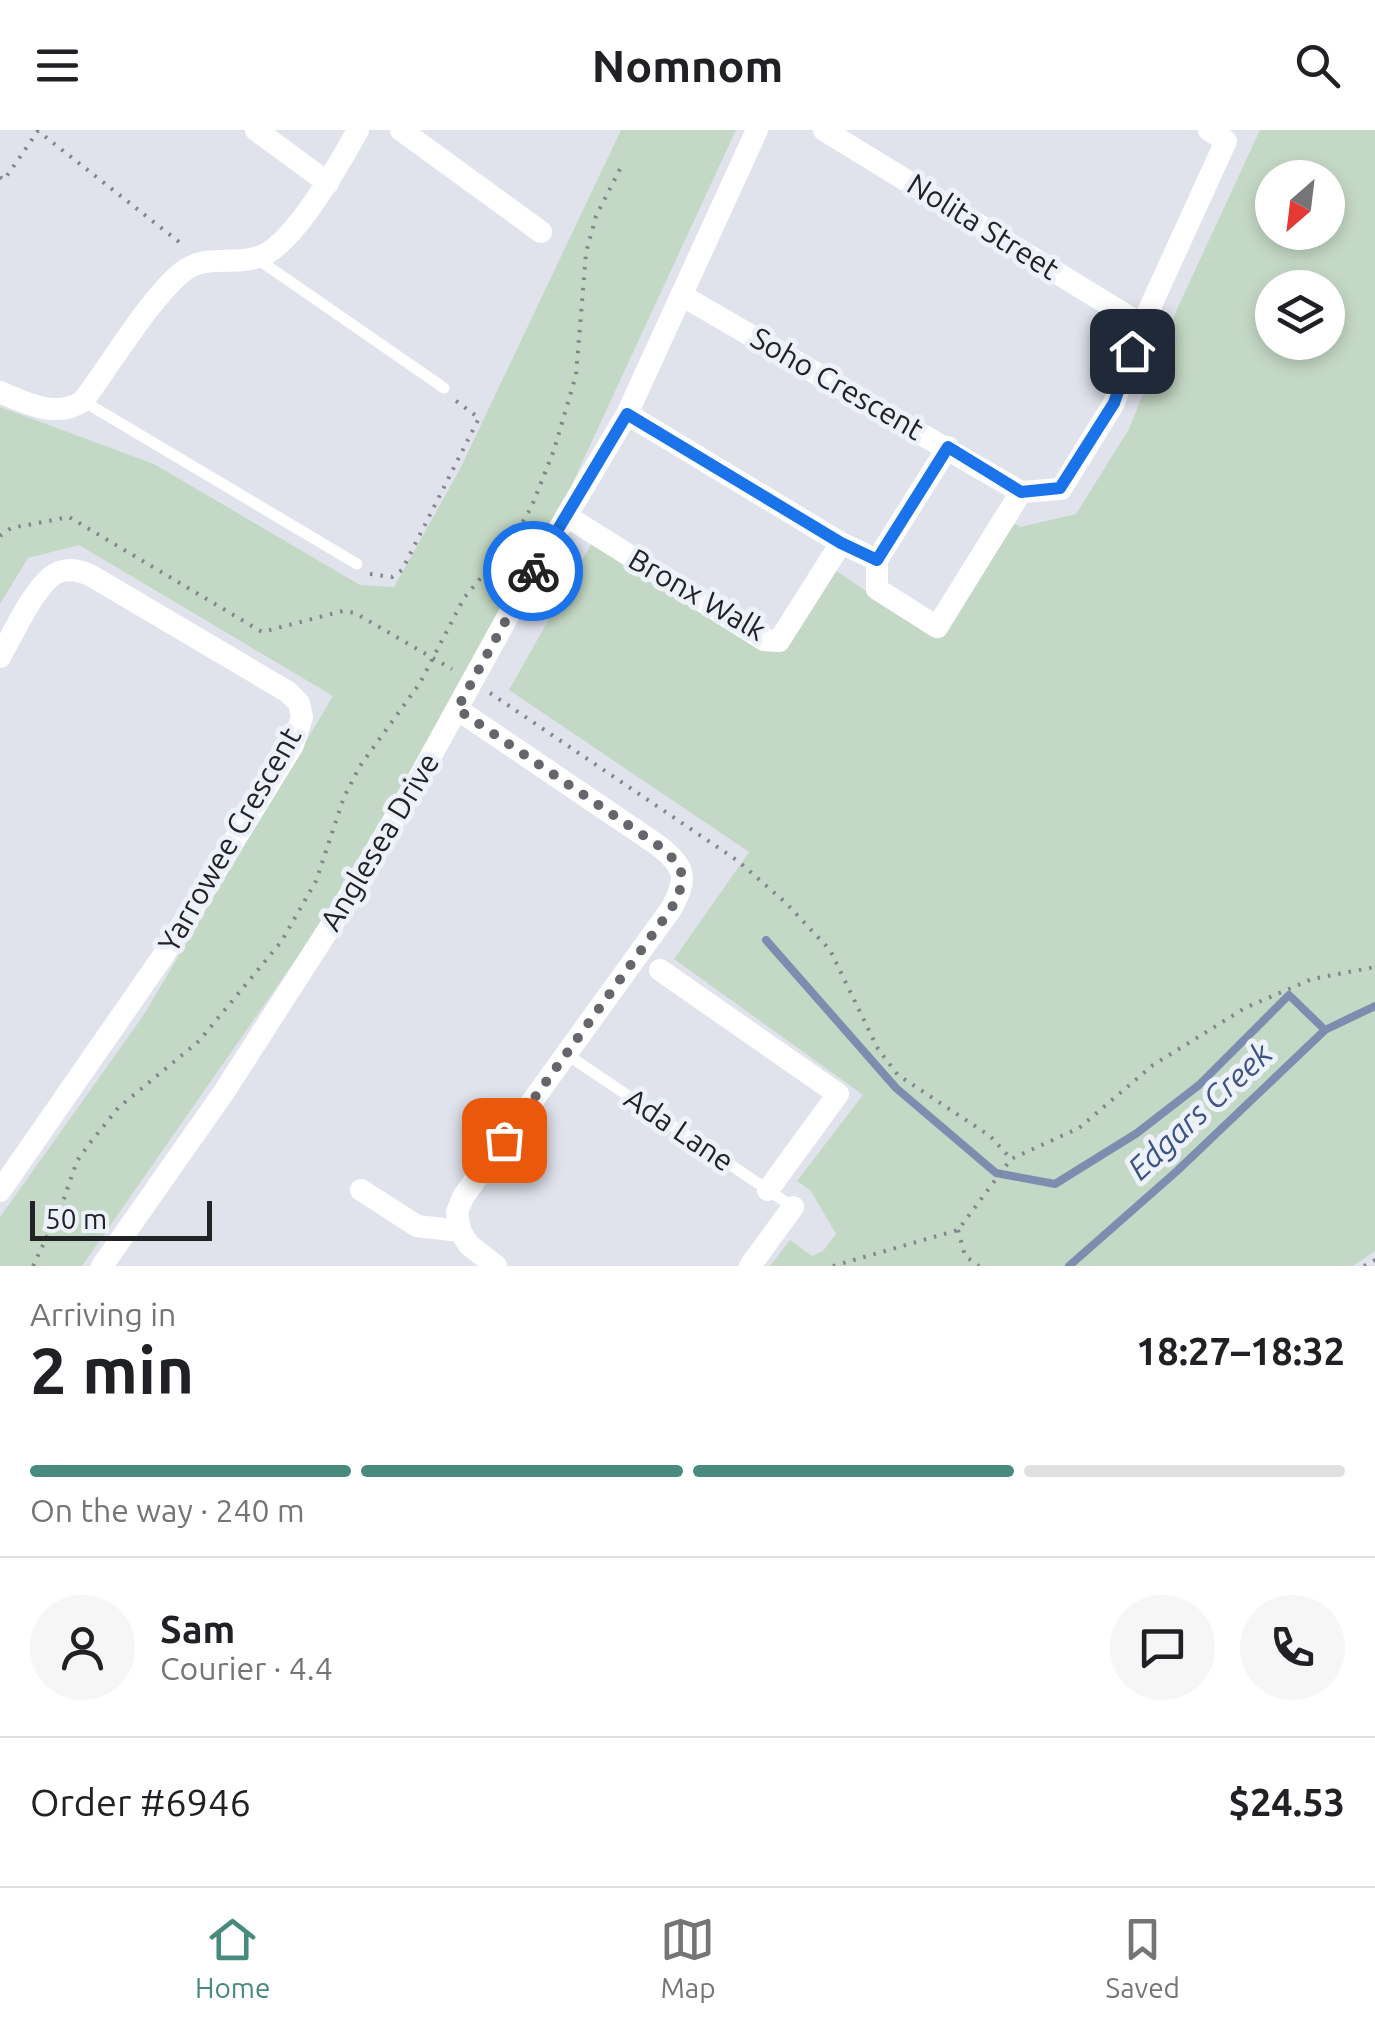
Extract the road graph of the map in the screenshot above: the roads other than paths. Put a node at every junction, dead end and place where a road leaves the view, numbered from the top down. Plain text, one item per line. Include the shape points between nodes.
1 (256, 130) edge
2 (358, 130) edge
3 (401, 130) edge
4 (756, 130) edge
5 (824, 130) edge
6 (1209, 130) edge
7 (328, 183) junction
8 (541, 232) dead end
9 (256, 258) junction
10 (680, 295) junction
11 (1142, 325) junction
12 (444, 388) road end
13 (0, 392) edge
14 (83, 401) junction
15 (627, 414) junction
16 (948, 447) junction
17 (1021, 492) junction
18 (568, 517) junction
19 (841, 543) junction
20 (877, 560) junction
21 (357, 564) road end
22 (0, 657) edge
23 (457, 709) junction
24 (660, 970) dead end
25 (566, 1054) junction
26 (361, 1190) dead end
27 (768, 1190) junction
28 (0, 1191) edge
29 (792, 1207) joint
30 (460, 1230) junction
31 (102, 1266) edge
32 (496, 1266) edge
33 (750, 1266) edge

1 - 7 street
2 - 7 street
3 - 8 street
4 - 10 street, Anglesea Drive
5 - 11 street, Nolita Street
6 - 11 street via 1226,140
7 - 9 street via 278,245
9 - 12 lane
9 - 14 street via 203,260 182,272
10 - 15 street, Anglesea Drive
10 - 16 street, Soho Crescent
11 - 17 street via 1114,403 1060,488
13 - 14 street via 64,410
14 - 21 lane
15 - 18 street, Anglesea Drive
15 - 19 street
16 - 17 street, Soho Crescent
16 - 20 street
17 - 20 street via 937,626 877,589
18 - 19 street, Bronx Walk via 764,640 779,641 788,630
18 - 23 street, Anglesea Drive
19 - 20 street
22 - 28 street, Yarrowee Crescent via 46,581 76,570 269,678 299,704 302,717 293,745 220,866
23 - 25 street via 680,865 682,884 671,909
23 - 31 street, Anglesea Drive via 299,976
24 - 27 street via 838,1094
25 - 27 lane, Ada Lane
25 - 30 street via 463,1197
26 - 30 street via 417,1226
27 - 29 lane, Ada Lane
29 - 33 street
30 - 32 street

